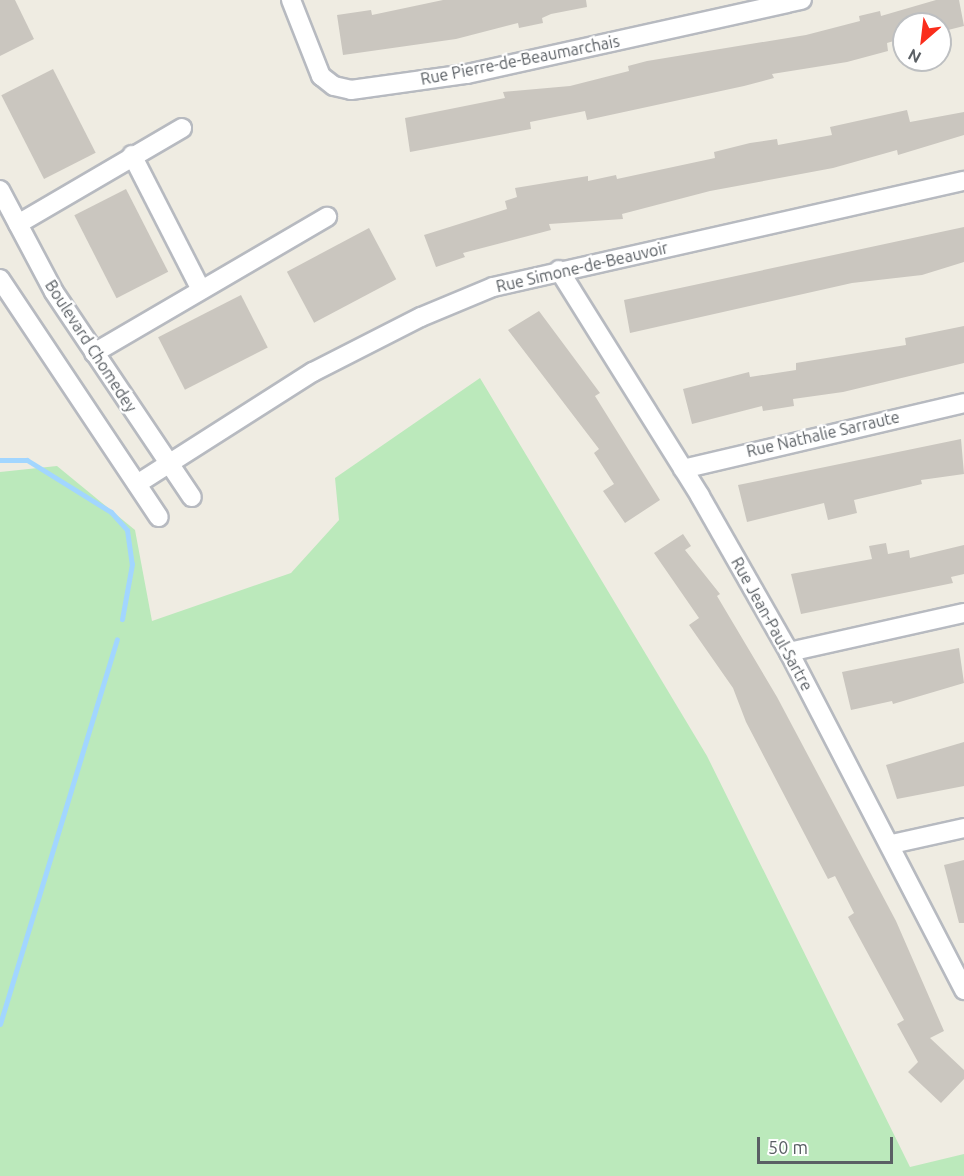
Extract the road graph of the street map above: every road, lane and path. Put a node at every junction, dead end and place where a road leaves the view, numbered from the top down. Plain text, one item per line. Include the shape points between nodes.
1 (291, 0) edge
2 (802, 0) edge
3 (182, 128) dead end
4 (132, 155) junction
5 (964, 181) edge
6 (0, 190) edge
7 (327, 217) dead end
8 (18, 224) junction
9 (559, 270) junction
10 (0, 279) edge
11 (200, 288) junction
12 (94, 353) junction
13 (964, 403) edge
14 (168, 463) junction
15 (683, 469) junction
16 (137, 484) junction
17 (192, 497) dead end
18 (159, 517) dead end
19 (964, 613) edge
20 (789, 652) junction
21 (964, 828) edge
22 (892, 844) junction
23 (964, 990) edge

1 - 2 street, Rue Pierre-de-Beaumarchais via 321,76 334,86 351,90 467,74
3 - 4 street
4 - 8 street
4 - 11 street
5 - 9 street, Rue Simone-de-Beauvoir
6 - 8 street, Boulevard Chomedey
7 - 11 street
8 - 12 street, Boulevard Chomedey
9 - 14 street, Rue Simone-de-Beauvoir via 493,287 366,343
9 - 15 street, Rue Jean-Paul-Sartre
10 - 16 street
11 - 12 street
12 - 14 street, Boulevard Chomedey
13 - 15 street, Rue Nathalie Sarraute
14 - 16 street, Rue Simone-de-Beauvoir
14 - 17 street, Boulevard Chomedey
15 - 20 street, Rue Jean-Paul-Sartre
16 - 18 street
19 - 20 street
20 - 22 street, Rue Jean-Paul-Sartre
21 - 22 street
22 - 23 street, Rue Jean-Paul-Sartre

